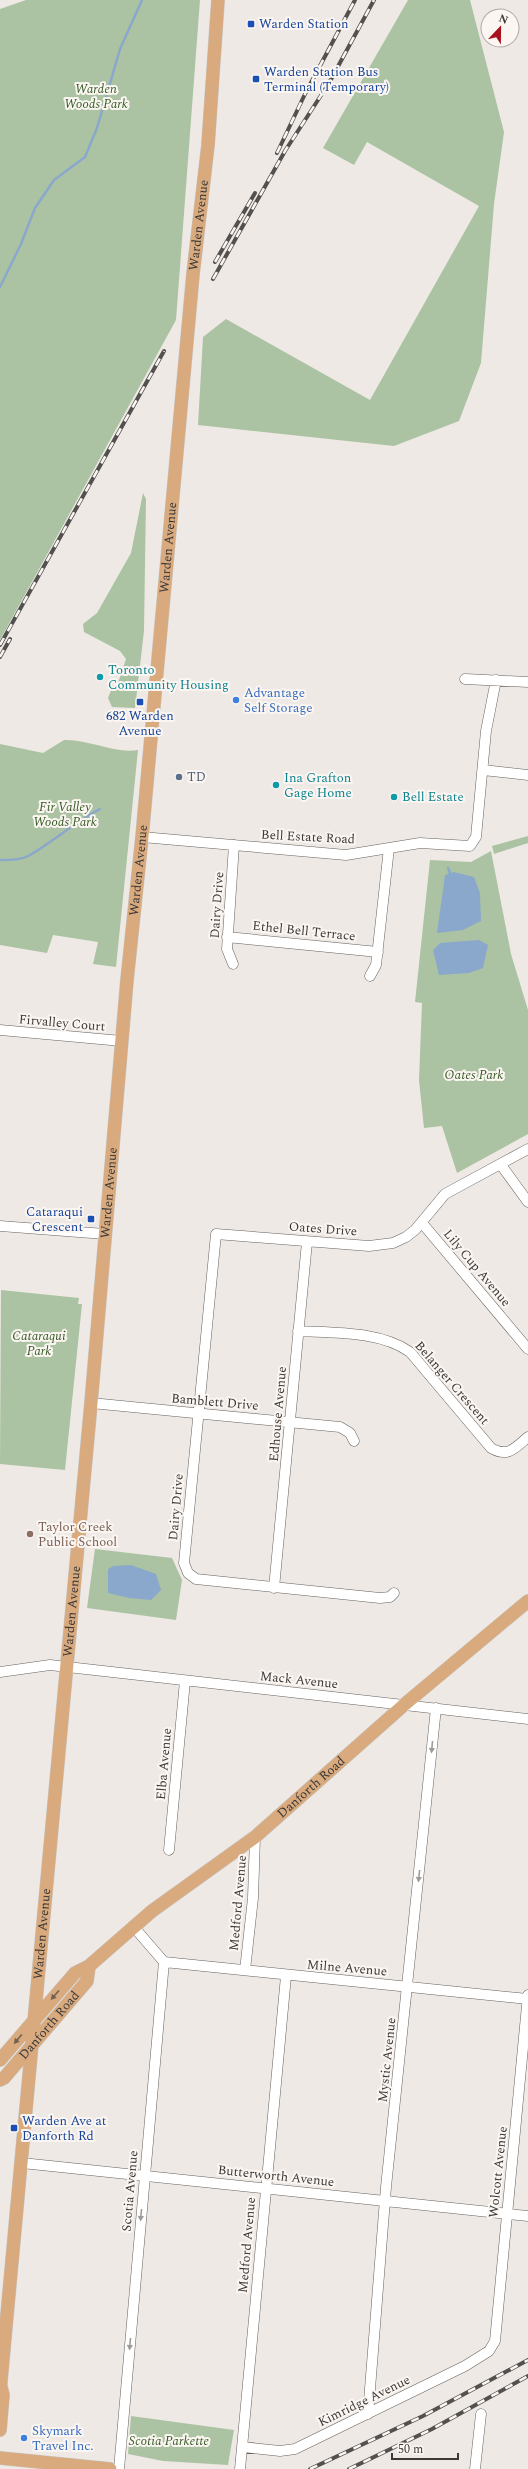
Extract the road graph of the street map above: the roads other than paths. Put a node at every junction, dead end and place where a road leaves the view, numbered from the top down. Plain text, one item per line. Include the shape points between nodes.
1 (218, 0) edge
2 (465, 679) dead end
3 (496, 680) junction
4 (528, 682) edge
5 (483, 770) junction
6 (528, 775) edge
7 (142, 837) junction
8 (234, 845) junction
9 (389, 848) junction
10 (227, 937) junction
11 (378, 952) junction
12 (233, 964) dead end
13 (370, 976) dead end
14 (0, 1030) edge
15 (122, 1041) junction
16 (528, 1149) edge
17 (501, 1165) junction
18 (528, 1202) edge
19 (422, 1223) junction
20 (0, 1226) edge
21 (105, 1234) junction
22 (216, 1234) joint
23 (307, 1242) junction
24 (298, 1331) junction
25 (528, 1349) edge
26 (91, 1403) junction
27 (198, 1414) junction
28 (290, 1421) junction
29 (528, 1437) edge
30 (354, 1441) dead end
31 (274, 1588) junction
32 (394, 1593) dead end
33 (528, 1601) edge
34 (67, 1668) junction
35 (0, 1672) edge
36 (185, 1681) junction
37 (405, 1704) junction
38 (436, 1708) junction
39 (528, 1719) edge
40 (255, 1838) junction
41 (169, 1850) dead end
42 (134, 1926) junction
43 (164, 1962) junction
44 (89, 1966) junction
45 (244, 1970) junction
46 (286, 1976) junction
47 (407, 1987) junction
48 (528, 1995) edge
49 (528, 1999) edge
50 (35, 2017) junction
51 (33, 2043) junction
52 (0, 2060) edge
53 (0, 2080) edge
54 (22, 2163) junction
55 (144, 2176) junction
56 (265, 2188) junction
57 (385, 2200) junction
58 (506, 2213) junction
59 (528, 2216) edge
60 (489, 2351) joint
61 (1, 2389) edge
62 (368, 2414) junction
63 (481, 2414) dead end
64 (0, 2430) edge
65 (243, 2447) junction
66 (0, 2458) edge
67 (110, 2469) edge
68 (119, 2469) edge
69 (240, 2469) edge
70 (475, 2469) edge

1 - 7 main road, Warden Avenue via 208,145 192,281
2 - 3 street
3 - 4 street
3 - 5 street, Bell Estate Road via 486,731
5 - 6 street
5 - 9 street, Bell Estate Road via 476,837 470,846 420,843
7 - 8 street, Bell Estate Road
7 - 15 main road, Warden Avenue
8 - 9 street, Bell Estate Road via 346,855
8 - 10 street, Dairy Drive
9 - 11 street
10 - 11 street, Ethel Bell Terrace
10 - 12 street, Dairy Drive via 227,949
11 - 13 street via 376,965
14 - 15 street, Firvalley Court
15 - 21 main road, Warden Avenue
16 - 17 street
17 - 18 street
17 - 19 street, Oates Drive via 445,1194
19 - 23 street, Oates Drive via 406,1237 386,1244 369,1246
19 - 25 street, Lily Cup Avenue
20 - 21 street
21 - 26 main road, Warden Avenue
22 - 23 street, Oates Drive
22 - 27 street, Dairy Drive
23 - 24 street, Edhouse Avenue
24 - 28 street, Edhouse Avenue
24 - 29 street, Belanger Crescent via 384,1339 398,1344 410,1352 492,1448 500,1453 508,1452
26 - 27 street, Bamblett Drive
26 - 34 main road, Warden Avenue
27 - 28 street, Bamblett Drive
27 - 31 street, Dairy Drive via 184,1563 188,1573 196,1579
28 - 30 street, Bamblett Drive via 340,1427 350,1433
28 - 31 street, Edhouse Avenue
31 - 32 street, Dairy Drive via 380,1598 390,1597
33 - 37 main road, Danforth Road
34 - 35 street, Mack Avenue via 50,1665
34 - 36 street, Mack Avenue
34 - 50 main road, Warden Avenue
36 - 37 street, Mack Avenue
36 - 41 street, Elba Avenue
37 - 38 street, Mack Avenue
37 - 40 main road, Danforth Road
38 - 39 street, Mack Avenue
38 -> 47 street, Mystic Avenue
40 - 42 main road, Danforth Road
40 - 45 street, Medford Avenue via 253,1898
42 - 43 street
42 - 44 main road, Danforth Road
43 - 45 street, Milne Avenue
43 - 55 street, Scotia Avenue
44 -> 50 main road, Danforth Road via 75,1973
44 - 51 main road, Danforth Road via 87,1981
45 - 46 street, Milne Avenue
46 - 47 street, Milne Avenue
46 - 56 street, Medford Avenue
47 - 49 street, Milne Avenue
47 - 57 street, Mystic Avenue
48 - 49 street, Wolcott Avenue
49 - 58 street, Wolcott Avenue
50 - 51 main road, Warden Avenue
50 -> 52 main road, Danforth Road
51 - 53 main road, Danforth Road
51 - 54 main road, Warden Avenue
54 - 55 street, Butterworth Avenue
54 - 61 main road, Warden Avenue
55 - 56 street, Butterworth Avenue
55 -> 68 street, Scotia Avenue
56 - 57 street, Butterworth Avenue
56 - 65 street, Medford Avenue
57 - 58 street, Butterworth Avenue
57 - 62 street, Mystic Avenue
58 - 59 street, Butterworth Avenue
58 - 60 street, Wolcott Avenue via 495,2341
60 - 62 street, Kimridge Avenue via 465,2366
61 - 64 main road, Warden Avenue via 3,2395
62 - 65 street, Kimridge Avenue via 290,2450
63 - 70 street
65 - 69 street, Medford Avenue
66 - 67 main road

